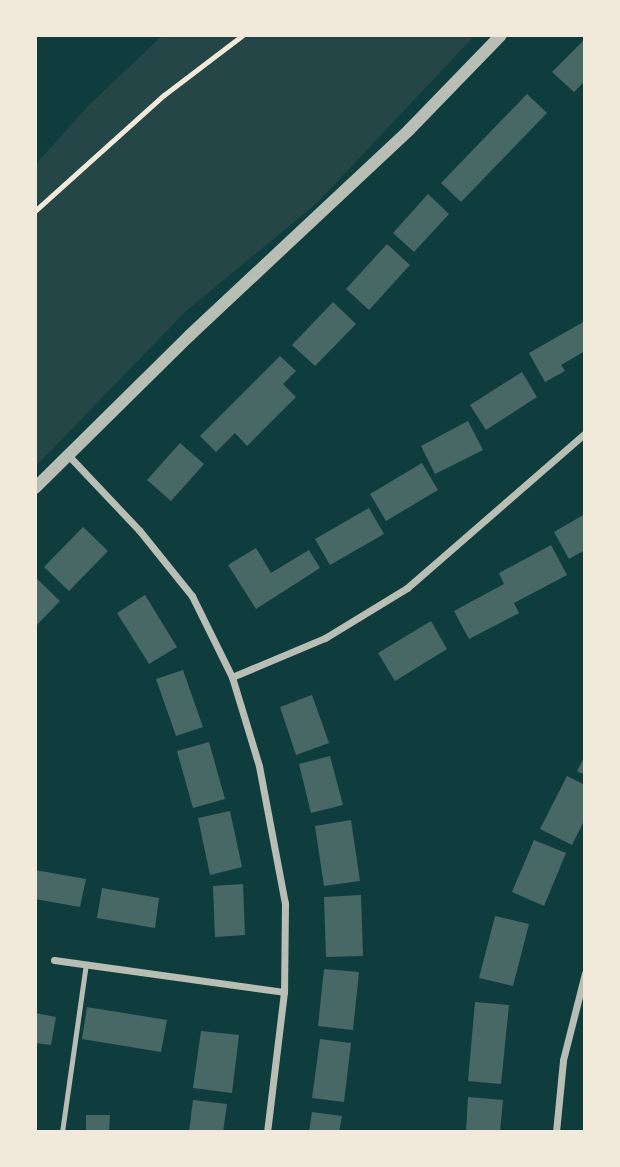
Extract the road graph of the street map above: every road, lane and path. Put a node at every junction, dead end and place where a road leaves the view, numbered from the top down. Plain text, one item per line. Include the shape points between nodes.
1 (243, 35) edge
2 (501, 35) edge
3 (35, 211) edge
4 (585, 433) edge
5 (67, 454) junction
6 (35, 488) edge
7 (232, 677) junction
8 (54, 960) dead end
9 (86, 964) junction
10 (585, 976) edge
11 (284, 992) junction
12 (62, 1132) edge
13 (267, 1132) edge
14 (556, 1132) edge

1 - 3 path via 164,95
2 - 5 street via 410,130
4 - 7 street via 407,588 325,638
5 - 6 street
5 - 7 street via 139,530 192,596
7 - 11 street via 259,766 279,857 285,902
8 - 9 street
9 - 11 street
9 - 12 lane
10 - 14 street via 563,1060
11 - 13 street

